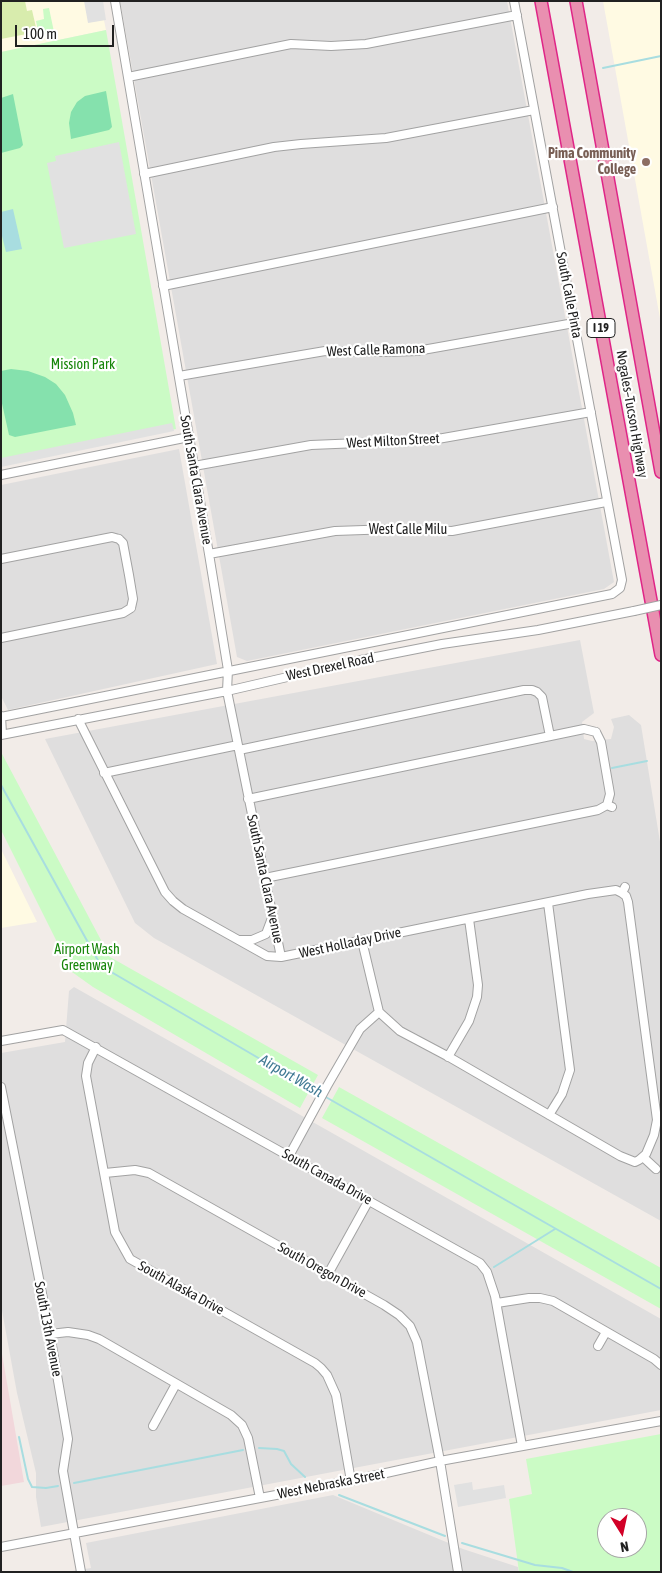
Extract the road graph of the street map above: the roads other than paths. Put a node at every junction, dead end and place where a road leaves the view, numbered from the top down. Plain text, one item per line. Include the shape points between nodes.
1 (115, 1) edge
2 (514, 1) edge
3 (541, 1) edge
4 (576, 1) edge
5 (517, 14) junction
6 (128, 78) junction
7 (534, 110) junction
8 (144, 174) junction
9 (553, 207) junction
10 (163, 286) junction
11 (574, 323) junction
12 (178, 376) junction
13 (591, 412) junction
14 (189, 437) junction
15 (194, 466) junction
16 (661, 472) edge
17 (1, 475) edge
18 (606, 502) junction
19 (209, 554) junction
20 (1, 559) edge
21 (620, 588) joint
22 (661, 605) edge
23 (131, 608) junction
24 (138, 613) dead end
25 (1, 638) edge
26 (661, 655) edge
27 (228, 670) junction
28 (227, 691) junction
29 (1, 716) edge
30 (78, 720) junction
31 (2, 735) edge
32 (550, 736) junction
33 (238, 747) junction
34 (104, 773) junction
35 (248, 799) junction
36 (265, 878) junction
37 (548, 903) junction
38 (273, 916) junction
39 (469, 919) junction
40 (236, 939) junction
41 (362, 941) junction
42 (281, 957) junction
43 (379, 1012) junction
44 (1, 1042) edge
45 (96, 1047) junction
46 (448, 1057) junction
47 (1, 1088) edge
48 (549, 1115) junction
49 (289, 1156) junction
50 (643, 1158) junction
51 (656, 1169) dead end
52 (105, 1173) junction
53 (369, 1200) junction
54 (328, 1274) junction
55 (496, 1303) junction
56 (606, 1332) junction
57 (50, 1334) junction
58 (598, 1346) dead end
59 (661, 1365) edge
60 (176, 1384) junction
61 (661, 1420) edge
62 (153, 1426) dead end
63 (522, 1446) junction
64 (440, 1461) junction
65 (351, 1481) junction
66 (260, 1498) junction
67 (74, 1533) junction
68 (1, 1547) edge
69 (458, 1571) edge
70 (81, 1572) edge
71 (448, 1572) edge

1 - 6 street, South Santa Clara Avenue
2 - 5 street, South Calle Pinta
3 - 26 highway, Nogales–Tucson Highway / I 19
4 - 16 highway, Nogales–Tucson Highway / I 19
5 - 6 street via 366,44 291,44
5 - 7 street, South Calle Pinta
6 - 8 street, South Santa Clara Avenue
7 - 8 street via 386,138 274,147
7 - 9 street, South Calle Pinta
8 - 10 street, South Santa Clara Avenue
9 - 10 street
9 - 11 street, South Calle Pinta
10 - 12 street, South Santa Clara Avenue
11 - 12 street, West Calle Ramona via 417,350 325,350
11 - 13 street, South Calle Pinta
12 - 14 street, South Santa Clara Avenue
13 - 15 street, West Milton Street via 432,440 311,445
13 - 18 street, South Calle Pinta
14 - 15 street, South Santa Clara Avenue
14 - 17 street
15 - 19 street, South Santa Clara Avenue
18 - 19 street, West Calle Milu via 452,531 335,531
18 - 21 street, South Calle Pinta via 622,580
19 - 27 street, South Santa Clara Avenue
20 - 23 street via 121,535
21 - 27 street, West Drexel Road via 612,594
22 - 28 street, West Drexel Road, bridge via 361,660
23 - 24 street
23 - 25 street via 123,613
27 - 28 street, South Santa Clara Avenue
27 - 29 street, West Drexel Road
28 - 30 street, West Drexel Road
28 - 33 street, South Santa Clara Avenue
29 - 31 street
30 - 31 street, West Drexel Road
30 - 34 street, West Holladay Drive
32 - 33 street via 540,689
32 - 35 street
32 - 36 street via 598,729 610,794 609,806
33 - 34 street
33 - 35 street, South Santa Clara Avenue
34 - 40 street, West Holladay Drive via 165,892 183,909
35 - 36 street, South Santa Clara Avenue
36 - 38 street, South Santa Clara Avenue
37 - 39 street, West Holladay Drive
37 - 48 street via 570,1070 562,1094
37 - 50 street, West Holladay Drive via 610,890 623,890 626,896 657,1120
38 - 40 street via 266,934 252,940
38 - 42 street, South Santa Clara Avenue
39 - 41 street, West Holladay Drive
39 - 46 street via 477,997 469,1021
40 - 42 street, West Holladay Drive via 261,953
41 - 42 street, West Holladay Drive
41 - 43 street
43 - 46 street via 400,1031
43 - 49 street via 360,1030
44 - 45 street, South Canada Drive via 63,1030
45 - 49 street, South Canada Drive
45 - 52 street, South Alaska Drive via 86,1076
46 - 48 street
47 - 57 street, South 13th Avenue
48 - 50 street via 628,1160 635,1162
49 - 53 street, South Canada Drive
50 - 51 street
52 - 54 street, South Oregon Drive via 136,1170 149,1173
52 - 65 street, South Alaska Drive via 115,1232 130,1259 315,1363 327,1375 336,1395
53 - 54 street
53 - 55 street, South Canada Drive via 480,1263 487,1272
54 - 64 street, South Oregon Drive via 384,1305 410,1326 417,1342
55 - 56 street via 529,1298 553,1301
55 - 63 street, South Canada Drive
56 - 58 street
56 - 59 street
57 - 60 street via 68,1332 99,1339
57 - 67 street, South 13th Avenue via 68,1439 63,1471
60 - 62 street
60 - 66 street via 231,1415 242,1425
61 - 63 street, West Nebraska Street
63 - 64 street, West Nebraska Street
64 - 65 street, West Nebraska Street
64 - 69 street, South Oregon Drive
65 - 66 street, West Nebraska Street
66 - 67 street, West Nebraska Street
67 - 68 street, West Nebraska Street
67 - 70 street, South 13th Avenue
69 - 71 street

